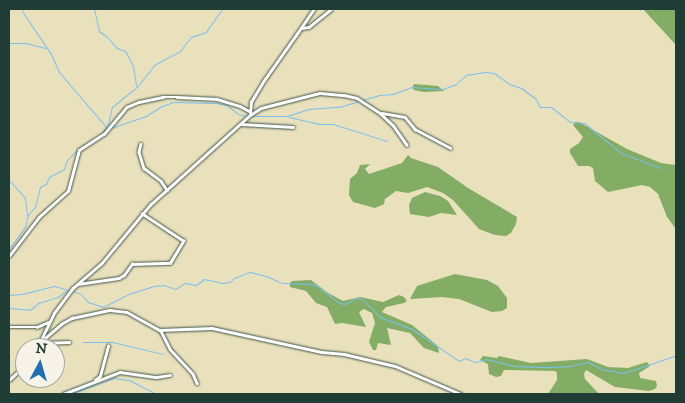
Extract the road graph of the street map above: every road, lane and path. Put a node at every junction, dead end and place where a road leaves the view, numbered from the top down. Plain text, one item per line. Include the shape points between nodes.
1 (331, 9) edge
2 (312, 10) edge
3 (301, 28) junction
4 (380, 113) junction
5 (250, 114) junction
6 (241, 124) junction
7 (293, 127) dead end
8 (140, 144) dead end
9 (407, 145) dead end
10 (450, 148) dead end
11 (167, 190) junction
12 (142, 214) junction
13 (9, 256) edge
14 (77, 284) junction
15 (49, 322) junction
16 (9, 327) edge
17 (159, 330) junction
18 (43, 338) edge
19 (46, 338) edge
20 (65, 342) edge
21 (69, 342) dead end
22 (108, 346) dead end
23 (170, 375) dead end
24 (92, 383) junction
25 (197, 383) dead end
26 (63, 394) edge
27 (461, 394) edge

1 - 3 street via 309,26
2 - 3 street
3 - 5 street via 265,79 252,102
4 - 5 street via 357,98 320,94 261,108
4 - 9 street via 394,125
4 - 10 street via 405,117 415,129
5 - 6 street
5 - 13 street via 240,106 217,99 164,97 127,107 104,134 80,150 68,191 39,217
6 - 7 street
6 - 11 street
8 - 11 street via 144,168
11 - 12 street
12 - 14 street via 101,264
12 - 14 street via 183,241 170,263 132,264 119,278
14 - 15 street
15 - 16 street via 37,327
15 - 18 street
17 - 19 street via 134,314 110,310 67,320
17 - 25 street
17 - 27 street via 212,328 344,354 395,366
20 - 21 street
22 - 24 street via 100,376
23 - 24 street via 158,377 120,372
24 - 26 street

